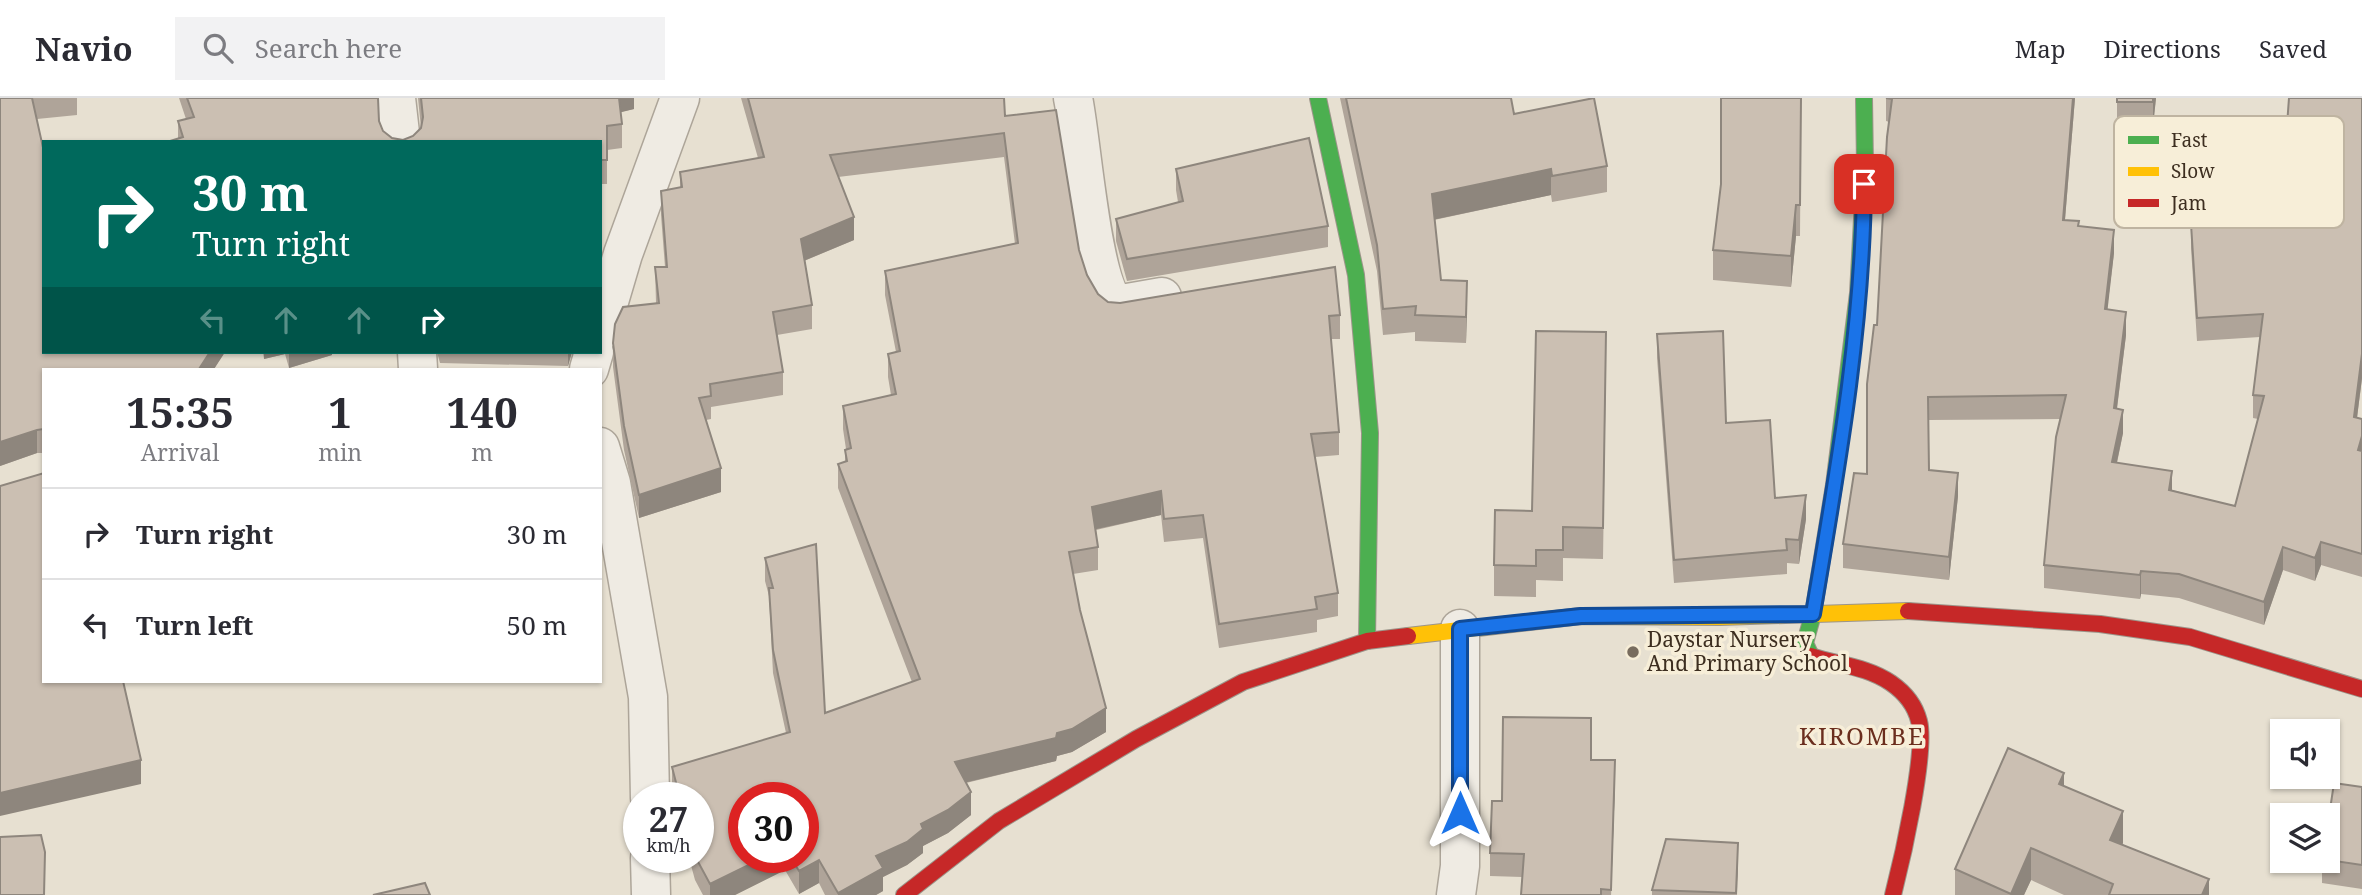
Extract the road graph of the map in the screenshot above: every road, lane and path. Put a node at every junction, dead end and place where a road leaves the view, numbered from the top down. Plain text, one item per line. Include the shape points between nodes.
1 (396, 98) edge
2 (680, 98) edge
3 (1073, 98) edge
4 (1318, 98) edge
5 (1864, 98) edge
6 (401, 140) edge
7 (1354, 265) junction
8 (1314, 272) edge
9 (1195, 292) edge
10 (602, 325) edge
11 (602, 454) edge
12 (1813, 614) junction
13 (1460, 629) junction
14 (1367, 641) junction
15 (2362, 688) edge
16 (650, 782) edge
17 (650, 873) edge
18 (651, 895) edge
19 (904, 895) edge
20 (1456, 895) edge
21 (1893, 895) edge

1 - 6 street
2 - 10 street
3 - 9 street via 1107,297 1116,305
4 - 7 street
5 - 12 street via 1863,234 1851,377
7 - 8 street
7 - 14 street via 1370,433
11 - 16 street via 648,697
12 - 13 street via 1581,616
12 - 15 street via 1917,611 2100,624 2190,637
12 - 21 street via 1805,643 1811,657 1838,660 1888,681 1911,702 1919,721 1903,857
13 - 14 street
13 - 20 street via 1460,866
14 - 19 street via 1243,682 1136,739 999,821
17 - 18 street

